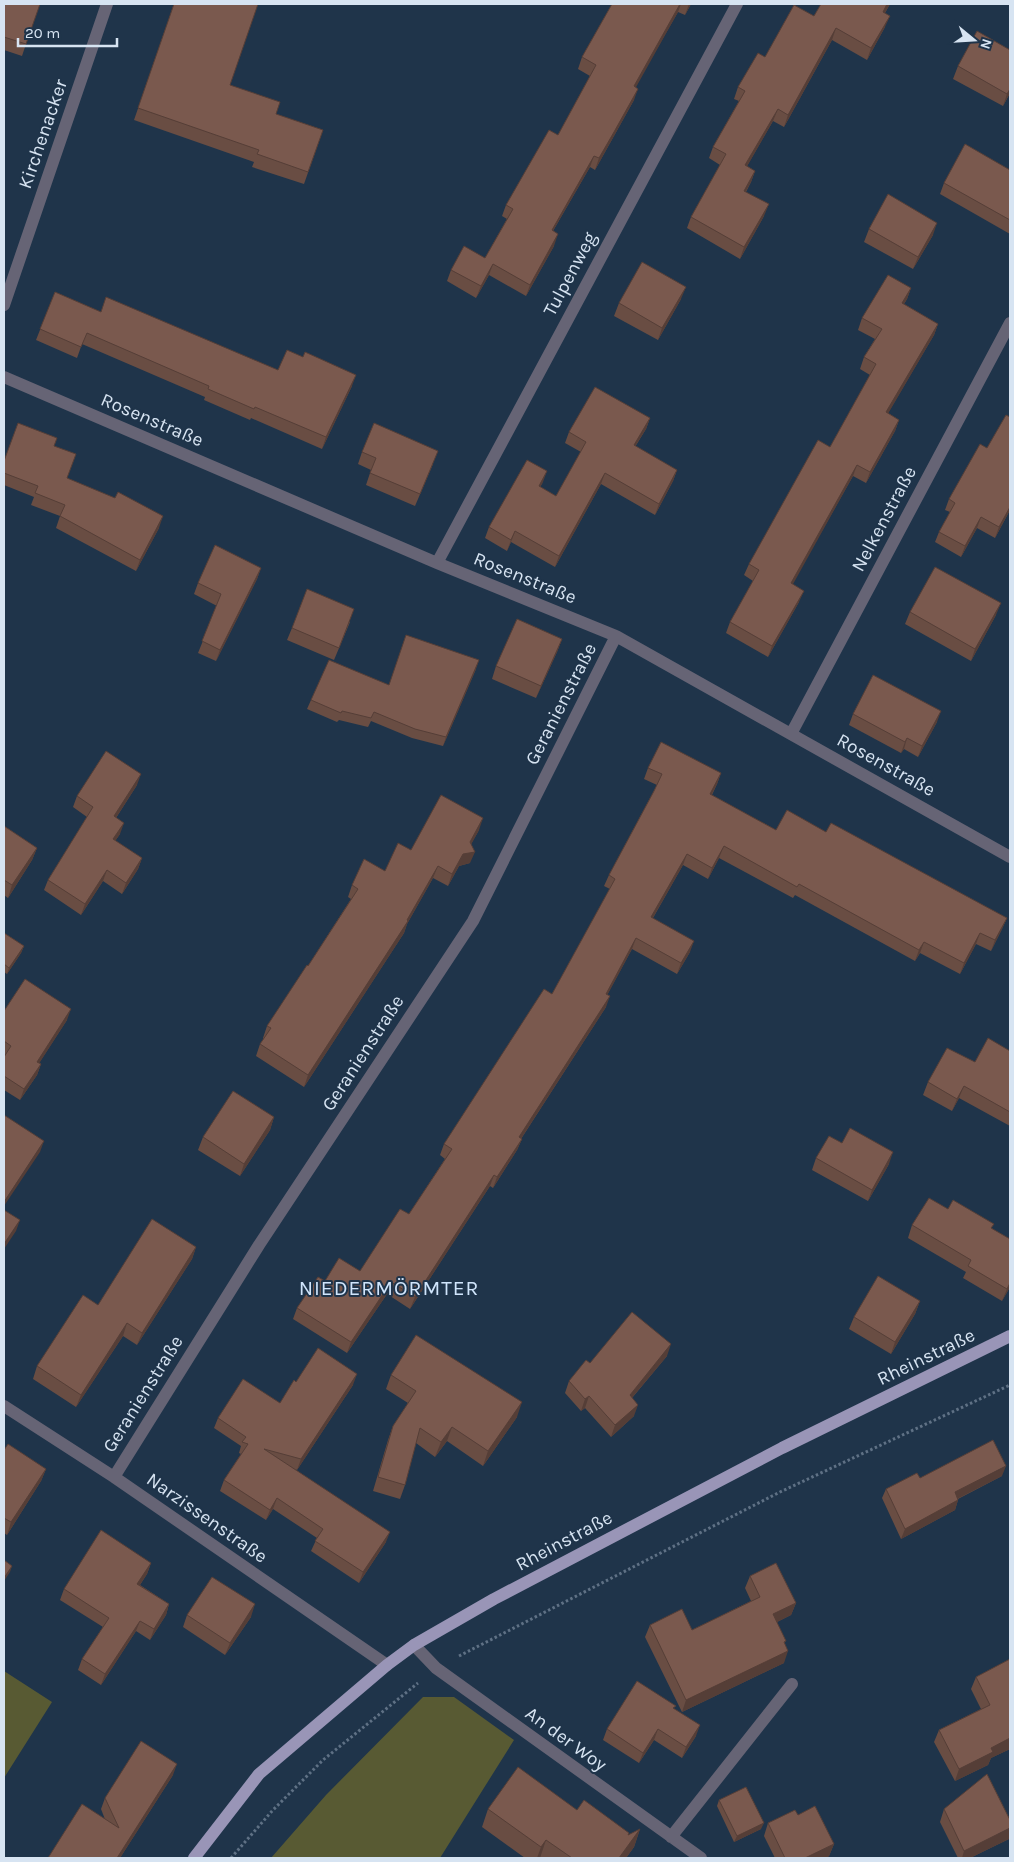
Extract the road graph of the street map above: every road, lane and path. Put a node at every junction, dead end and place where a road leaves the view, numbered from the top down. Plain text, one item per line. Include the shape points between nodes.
1 (107, 4) edge
2 (737, 4) edge
3 (4, 304) edge
4 (1010, 323) edge
5 (4, 377) edge
6 (437, 562) junction
7 (616, 636) junction
8 (791, 734) junction
9 (1010, 857) edge
10 (1010, 1336) edge
11 (1010, 1385) edge
12 (4, 1406) edge
13 (114, 1477) junction
14 (414, 1645) junction
15 (387, 1665) junction
16 (436, 1668) junction
17 (792, 1684) dead end
18 (670, 1837) junction
19 (194, 1858) edge
20 (231, 1858) edge
21 (701, 1858) edge

1 - 3 street, Kirchenacker
2 - 6 street, Tulpenweg
4 - 8 street, Nelkenstraße
5 - 6 street, Rosenstraße
6 - 7 street, Rosenstraße
7 - 8 street, Rosenstraße
7 - 13 street, Geranienstraße via 473,921 258,1245
8 - 9 street, Rosenstraße
10 - 14 main road, Rheinstraße via 773,1453 494,1598
11 - 16 path via 780,1492
12 - 13 street, Narzissenstraße
13 - 15 street, Narzissenstraße
14 - 15 main road, Rheinstraße
14 - 16 street, An der Woy
15 - 19 main road, Rheinstraße via 259,1774
16 - 18 street, An der Woy
16 - 20 path via 323,1760
17 - 18 street
18 - 21 street, An der Woy

